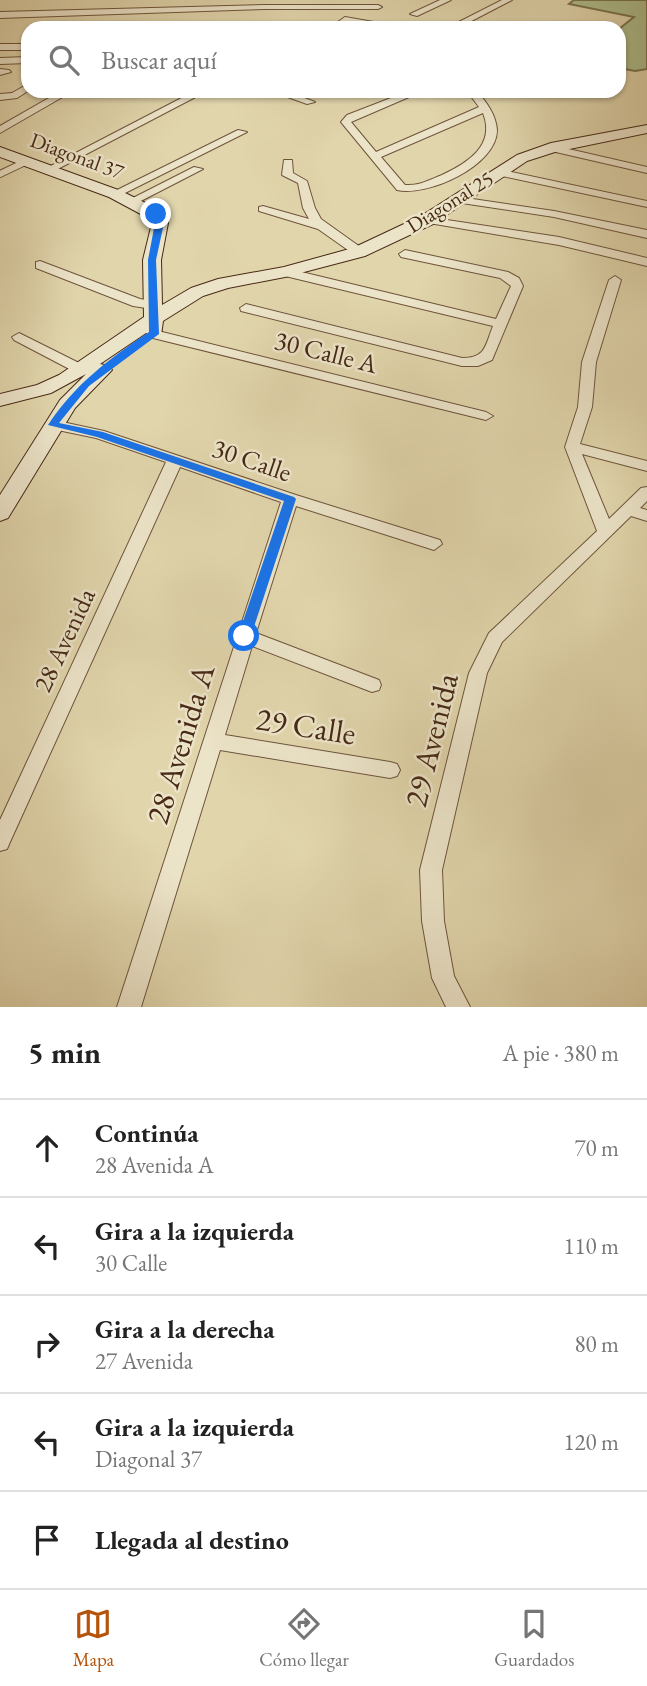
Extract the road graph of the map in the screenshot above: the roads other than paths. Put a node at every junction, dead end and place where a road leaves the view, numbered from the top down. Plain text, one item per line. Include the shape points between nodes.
1 (447, 0) edge
2 (478, 0) edge
3 (508, 0) edge
4 (496, 5) junction
5 (378, 7) dead end
6 (0, 15) edge
7 (414, 15) dead end
8 (465, 21) edge
9 (0, 47) edge
10 (21, 47) edge
11 (21, 60) edge
12 (0, 61) edge
13 (21, 92) edge
14 (0, 97) edge
15 (56, 98) edge
16 (185, 98) edge
17 (298, 98) edge
18 (400, 98) edge
19 (477, 98) edge
20 (310, 102) dead end
21 (484, 109) junction
22 (647, 129) edge
23 (0, 130) edge
24 (242, 132) dead end
25 (551, 148) junction
26 (0, 152) edge
27 (373, 157) junction
28 (24, 162) junction
29 (288, 162) dead end
30 (198, 169) dead end
31 (463, 169) junction
32 (647, 170) edge
33 (46, 171) junction
34 (497, 172) junction
35 (0, 174) edge
36 (478, 185) junction
37 (115, 194) junction
38 (459, 200) junction
39 (133, 201) junction
40 (647, 204) edge
41 (263, 209) dead end
42 (427, 220) junction
43 (324, 227) junction
44 (647, 234) edge
45 (359, 252) junction
46 (405, 254) dead end
47 (647, 261) edge
48 (40, 265) dead end
49 (285, 272) junction
50 (254, 278) joint
51 (615, 280) dead end
52 (246, 308) dead end
53 (154, 319) junction
54 (500, 324) junction
55 (19, 337) dead end
56 (82, 370) junction
57 (66, 389) junction
58 (0, 400) edge
59 (486, 416) dead end
60 (53, 425) junction
61 (572, 447) junction
62 (175, 460) junction
63 (647, 466) edge
64 (647, 492) edge
65 (290, 499) junction
66 (630, 510) junction
67 (0, 513) edge
68 (647, 516) edge
69 (606, 533) junction
70 (435, 544) dead end
71 (244, 636) junction
72 (372, 685) dead end
73 (212, 741) junction
74 (390, 770) dead end
75 (0, 842) edge
76 (129, 1007) edge
77 (458, 1007) edge

1 - 7 street
2 - 4 street
3 - 4 street
4 - 8 street
5 - 6 street
9 - 10 street
11 - 12 street
13 - 14 street
15 - 23 street
16 - 33 street
17 - 20 street
18 - 27 street via 346,122
19 - 21 street
21 - 27 street
21 - 31 street via 490,134 484,154
22 - 25 street, Diagonal 25
24 - 37 street
25 - 32 street
25 - 34 street, Diagonal 25
26 - 28 main road, Diagonal 37
27 - 31 street via 401,188 411,191
28 - 33 main road, Diagonal 37
28 - 35 lane
29 - 43 street via 287,175 302,181 309,207
30 - 39 street
31 - 36 street
33 - 37 main road, Diagonal 37
34 - 36 street, Diagonal 25
34 - 40 street
36 - 38 street, Diagonal 25
37 - 39 main road, Diagonal 37
38 - 42 street, Diagonal 25
38 - 44 street
39 - 53 main road, Diagonal 37 via 156,214 159,221 152,260
41 - 43 street
42 - 45 street, Diagonal 25
42 - 47 street via 559,241
43 - 45 street
45 - 49 street, Diagonal 25
46 - 54 street via 512,279 517,286
48 - 53 street, 30 Calle A via 138,303
49 - 50 street, Diagonal 25
49 - 54 street
50 - 53 main road, Diagonal 25
51 - 61 street via 589,362 584,407
52 - 54 street via 467,363 487,357
53 - 56 main road, Diagonal 25
53 - 57 street via 120,356
53 - 59 street, 30 Calle A
55 - 56 street
56 - 57 main road, Diagonal 25
57 - 58 main road, Diagonal 25
57 - 60 main road
60 - 62 street, 30 Calle via 99,434
60 - 67 main road
61 - 63 street
61 - 69 street
62 - 65 street, 30 Calle
62 - 75 street, 28 Avenida
64 - 66 street, 29 Avenida
65 - 70 street, 30 Calle
65 - 71 street, 28 Avenida A
66 - 68 street
66 - 69 street, 29 Avenida
69 - 77 street, 29 Avenida via 495,638 478,673 431,870 433,921 443,978
71 - 72 street
71 - 73 street, 28 Avenida A
73 - 74 street, 29 Calle
73 - 76 street, 28 Avenida A

